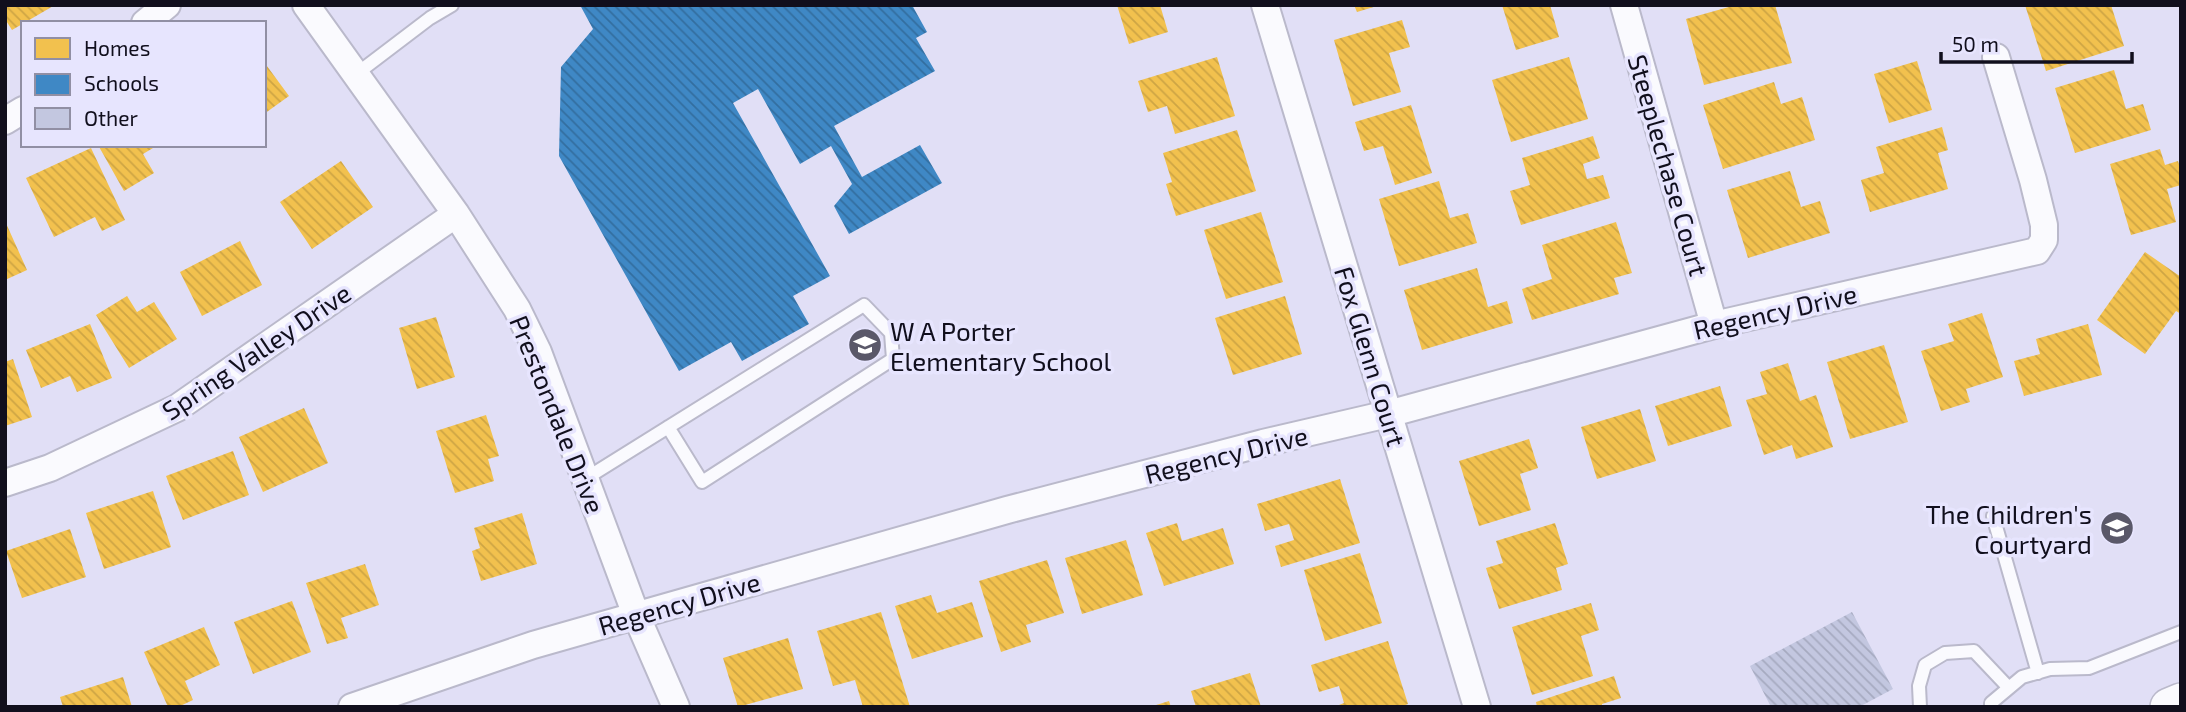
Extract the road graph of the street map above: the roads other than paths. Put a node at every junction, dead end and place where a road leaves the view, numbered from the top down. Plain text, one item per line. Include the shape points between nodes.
1 (167, 5) edge
2 (306, 5) edge
3 (453, 5) edge
4 (1265, 5) edge
5 (1624, 5) edge
6 (147, 21) edge
7 (1996, 57) dead end
8 (355, 75) junction
9 (21, 111) edge
10 (5, 121) edge
11 (456, 214) junction
12 (1714, 325) junction
13 (1388, 414) junction
14 (668, 427) junction
15 (585, 478) junction
16 (5, 483) edge
17 (1993, 516) dead end
18 (636, 615) junction
19 (2181, 632) edge
20 (2038, 673) junction
21 (2009, 688) junction
22 (2181, 702) edge
23 (352, 707) edge
24 (676, 707) edge
25 (1477, 707) edge
26 (1920, 707) edge
27 (1991, 707) edge
28 (2169, 707) edge

1 - 6 street
2 - 8 street, Prestondale Drive
3 - 8 lane
4 - 13 street, Fox Glenn Court
5 - 12 street, Steeplechase Court
7 - 12 street, Regency Drive via 2044,225 2044,240 2037,251
8 - 11 street, Prestondale Drive
9 - 10 street
11 - 15 street, Prestondale Drive via 517,309
11 - 16 street, Spring Valley Drive via 177,408 50,468
12 - 13 street, Regency Drive
13 - 18 street, Regency Drive via 1007,510
13 - 25 street, Fox Glenn Court
14 - 14 lane via 864,305 891,333 893,359 702,482
14 - 15 lane
15 - 18 street, Prestondale Drive
17 - 20 lane
18 - 23 street, Regency Drive
18 - 24 street, Prestondale Drive
19 - 20 lane via 2089,668
20 - 21 lane via 2022,677
21 - 26 lane via 1974,651 1945,653 1925,665
21 - 27 lane
22 - 28 main road

